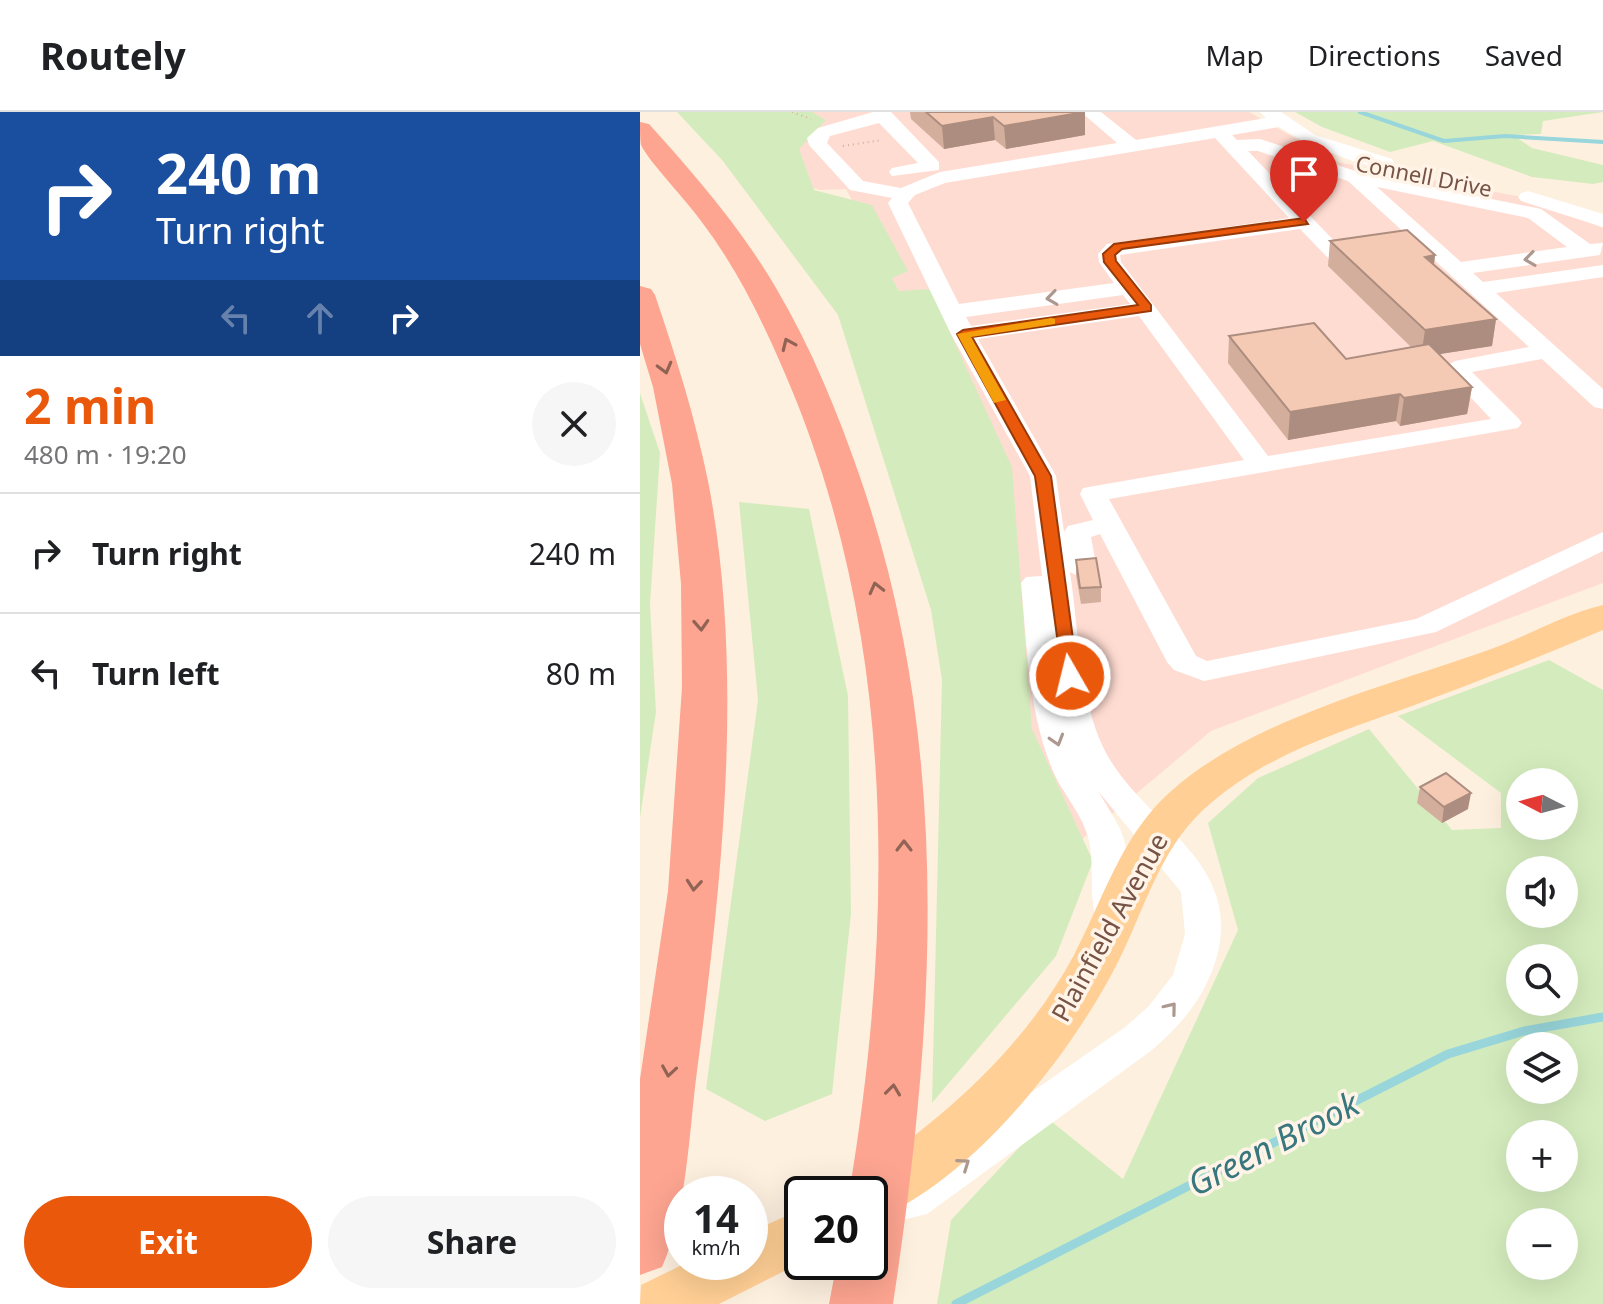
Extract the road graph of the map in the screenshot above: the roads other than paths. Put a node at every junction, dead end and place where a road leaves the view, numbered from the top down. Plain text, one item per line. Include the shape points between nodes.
1 (840, 112) edge
2 (863, 112) edge
3 (1090, 112) edge
4 (883, 115) edge
5 (1268, 117) edge
6 (640, 129) edge
7 (1226, 139) junction
8 (1126, 141) junction
9 (932, 166) junction
10 (1411, 168) dead end
11 (1354, 177) junction
12 (849, 179) junction
13 (1506, 185) dead end
14 (904, 194) junction
15 (1603, 211) edge
16 (1603, 221) edge
17 (1304, 222) junction
18 (1427, 243) junction
19 (1594, 250) edge
20 (1457, 269) junction
21 (1603, 271) edge
22 (1130, 287) junction
23 (1479, 289) junction
24 (640, 295) edge
25 (1146, 308) junction
26 (952, 312) junction
27 (963, 334) junction
28 (1547, 351) junction
29 (1603, 402) edge
30 (1021, 441) junction
31 (1261, 465) junction
32 (1108, 524) junction
33 (1603, 540) edge
34 (1083, 570) edge
35 (1603, 616) edge
36 (1113, 918) junction
37 (881, 1176) edge
38 (888, 1186) edge
39 (888, 1205) edge
40 (640, 1247) edge
41 (710, 1280) edge
42 (865, 1280) edge
43 (661, 1304) edge
44 (861, 1304) edge

1 - 2 street
3 - 8 street
4 - 9 street
4 - 12 street via 816,138
5 - 7 street
5 - 10 street, Connell Drive via 1327,146
5 - 16 street, Connell Drive via 1309,147 1334,156 1520,194
37 -> 6 highway via 894,1082 905,924 898,724 881,610 845,477 772,307 710,215
7 - 8 street
7 - 11 street
7 - 17 street
8 - 9 street
8 - 14 street via 940,178
9 - 12 street
11 - 18 street
11 - 19 street via 1534,213
12 - 14 street via 874,190
13 - 15 street, Connell Drive
14 - 26 street via 899,210
17 - 18 street via 1336,255
17 - 22 street via 1118,246 1109,258
18 - 20 street
19 -> 20 street
20 - 23 street
21 - 23 street
22 - 25 street
22 -> 26 street
23 - 28 street
24 -> 40 highway via 684,446 704,671 701,785 681,994
25 - 27 street
25 - 31 street
26 - 27 street
27 - 30 street
28 - 29 street
28 - 31 street via 1455,368 1509,423
30 -> 36 street via 1050,713 1068,768 1104,831
39 -> 30 street via 912,1200 1138,1039 1162,1018 1191,980 1200,958 1203,909 1191,876 1105,777 1078,727 1043,476
31 - 32 street via 1093,494
32 - 33 street via 1178,655 1204,671 1425,626
32 - 34 street via 1078,532
35 - 36 main road, Plainfield Avenue via 1244,757 1200,788 1172,817 1144,856
36 - 38 main road, Plainfield Avenue via 1056,1024 1014,1077 964,1126
41 - 43 main road
42 - 44 highway

